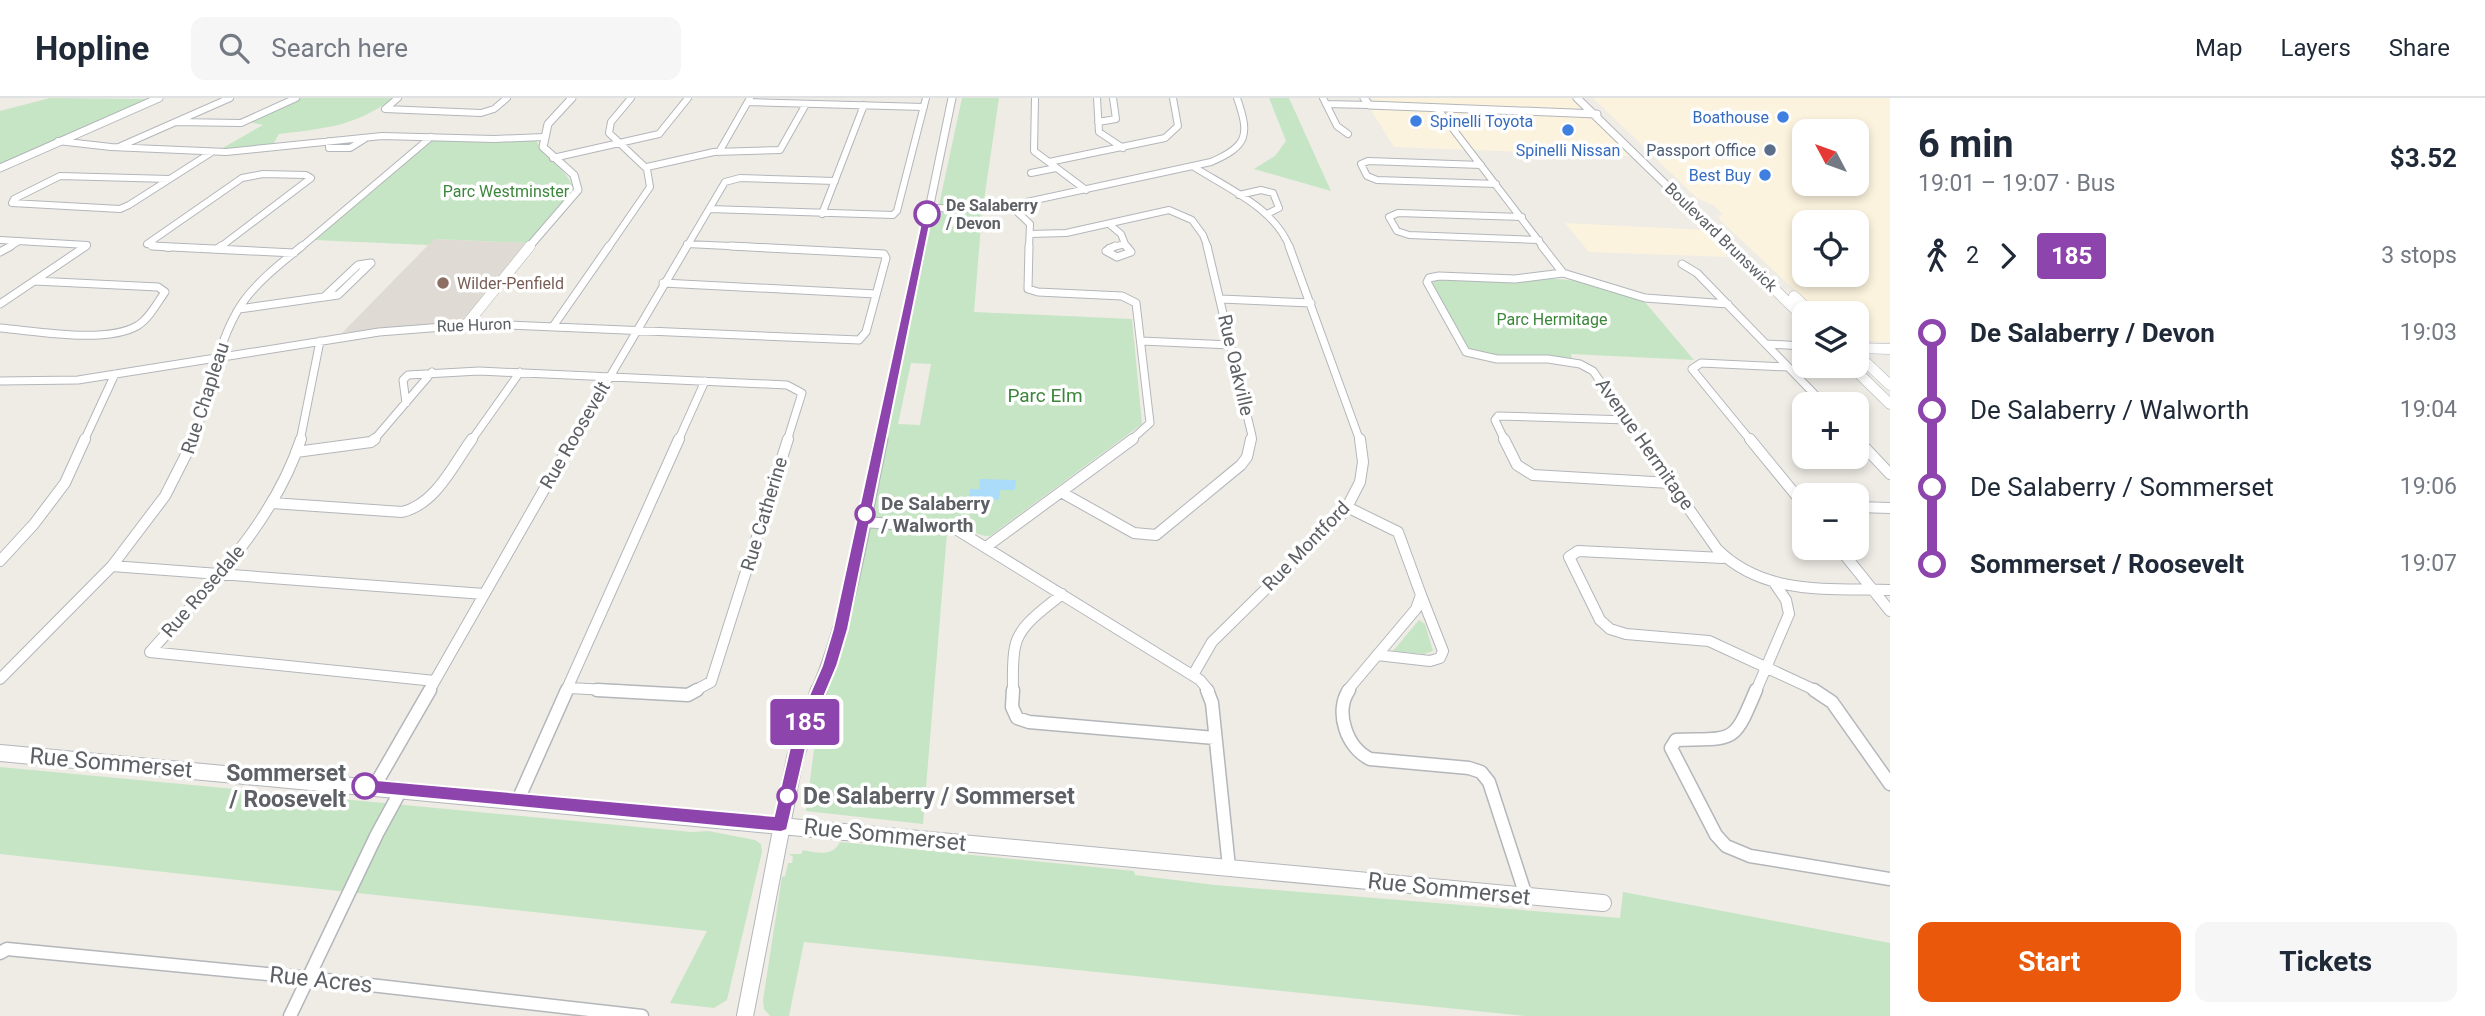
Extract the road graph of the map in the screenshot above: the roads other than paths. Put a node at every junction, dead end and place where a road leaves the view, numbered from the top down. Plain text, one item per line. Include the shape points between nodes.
1 (159, 98) edge
2 (229, 98) edge
3 (296, 98) edge
4 (398, 98) edge
5 (507, 98) edge
6 (572, 98) edge
7 (631, 98) edge
8 (688, 98) edge
9 (926, 98) edge
10 (951, 98) edge
11 (1035, 98) edge
12 (1097, 98) edge
13 (1113, 98) edge
14 (1173, 98) edge
15 (1237, 98) edge
16 (1364, 98) edge
17 (1577, 98) edge
18 (1585, 98) edge
19 (749, 100) edge
20 (1324, 101) edge
21 (806, 104) junction
22 (863, 105) junction
23 (1368, 105) junction
24 (924, 107) junction
25 (1437, 108) junction
26 (1593, 114) junction
27 (1602, 114) junction
28 (176, 122) junction
29 (1098, 122) junction
30 (1348, 134) dead end
31 (431, 137) junction
32 (544, 137) junction
33 (58, 141) junction
34 (617, 144) junction
35 (118, 148) junction
36 (1123, 148) junction
37 (212, 152) junction
38 (719, 152) junction
39 (553, 158) junction
40 (1049, 162) junction
41 (1481, 164) junction
42 (647, 167) junction
43 (1194, 167) junction
44 (0, 168) edge
45 (1056, 168) junction
46 (1031, 173) dead end
47 (169, 179) junction
48 (835, 181) junction
49 (1496, 184) junction
50 (1086, 190) junction
51 (1239, 195) junction
52 (1010, 206) junction
53 (929, 208) junction
54 (709, 209) junction
55 (822, 214) junction
56 (1267, 214) junction
57 (1522, 217) junction
58 (1109, 224) junction
59 (1030, 234) junction
60 (0, 240) edge
61 (1539, 240) junction
62 (19, 241) junction
63 (687, 244) junction
64 (1125, 244) dead end
65 (217, 249) junction
66 (0, 252) edge
67 (294, 253) junction
68 (1682, 264) dead end
69 (1563, 273) junction
70 (35, 281) junction
71 (663, 284) junction
72 (876, 294) junction
73 (324, 298) junction
74 (1221, 299) junction
75 (1799, 301) edge
76 (1311, 303) junction
77 (0, 304) edge
78 (1728, 304) junction
79 (1792, 306) edge
80 (239, 309) junction
81 (554, 324) junction
82 (466, 325) junction
83 (0, 328) edge
84 (636, 329) junction
85 (320, 341) junction
86 (1140, 341) junction
87 (1767, 344) junction
88 (1231, 345) junction
89 (1792, 345) edge
90 (1869, 348) edge
91 (1890, 349) edge
92 (219, 357) junction
93 (1869, 366) edge
94 (1788, 367) junction
95 (432, 372) junction
96 (520, 372) junction
97 (115, 374) junction
98 (609, 376) junction
99 (1863, 378) edge
100 (0, 381) edge
101 (705, 381) junction
102 (1890, 386) edge
103 (1812, 392) edge
104 (406, 403) junction
105 (1890, 404) edge
106 (1628, 420) junction
107 (296, 452) junction
108 (1869, 452) edge
109 (1890, 474) edge
110 (1671, 483) junction
111 (1792, 490) edge
112 (1061, 492) junction
113 (272, 503) junction
114 (1347, 507) junction
115 (1869, 507) edge
116 (1890, 508) edge
117 (863, 522) junction
118 (986, 547) junction
119 (1723, 558) junction
120 (1849, 560) edge
121 (0, 561) edge
122 (112, 566) junction
123 (219, 574) junction
124 (1775, 584) junction
125 (1872, 589) junction
126 (1890, 590) edge
127 (484, 594) junction
128 (1062, 594) junction
129 (1421, 594) junction
130 (1890, 611) edge
131 (1377, 655) junction
132 (1765, 666) junction
133 (1193, 676) junction
134 (0, 679) edge
135 (435, 681) junction
136 (569, 688) junction
137 (1215, 738) junction
138 (0, 753) edge
139 (1890, 785) edge
140 (374, 787) junction
141 (401, 790) junction
142 (517, 800) junction
143 (781, 825) junction
144 (1229, 867) junction
145 (1890, 880) edge
146 (1526, 896) junction
147 (1603, 903) dead end
148 (0, 953) edge
149 (309, 978) junction
150 (290, 1016) edge
151 (642, 1016) edge
152 (745, 1016) edge

1 - 33 street
2 - 28 street
3 - 28 street via 241,123
4 - 5 street via 385,108 481,113 494,110
6 - 32 street via 550,122
7 - 34 street via 609,126
8 - 34 street via 661,133
9 - 24 street
10 - 53 street
11 - 40 street via 1033,150
12 - 29 street
13 - 29 street via 1115,119
14 - 36 street via 1179,120 1175,131
15 - 43 street via 1247,127 1243,142 1223,157
16 - 23 street
17 - 26 street, Boulevard Brunswick
18 - 27 street, Boulevard Brunswick
19 - 21 street
19 - 38 street
20 - 23 street
20 - 30 street via 1337,125
21 - 22 street
21 - 38 street via 782,149
22 - 24 street
22 - 48 street
23 - 25 street
24 - 55 street via 897,211 893,215
25 - 26 street
25 - 41 street
26 - 27 street
26 - 79 street, Boulevard Brunswick
27 - 75 street, Boulevard Brunswick
28 - 35 street
29 - 36 street via 1100,134
31 - 32 street
31 - 37 street via 366,138 347,149 329,148 329,142
31 - 67 street, Rue Chapleau
32 - 39 street via 543,147
33 - 35 street
33 - 44 street
34 - 39 street
34 - 42 street
35 - 37 street
36 - 40 street
37 - 47 street
38 - 42 street
39 - 82 street via 577,178 578,190
40 - 45 street
41 - 49 street
41 - 49 street via 1361,164 1367,176 1377,180
42 - 81 street via 651,179 648,192
43 - 50 street
43 - 51 street, Rue Montford
45 - 46 street
45 - 50 street
47 - 47 street via 60,176 12,203 120,208
48 - 54 street, Rue Roosevelt via 731,179
48 - 55 street
49 - 57 street
50 - 52 street
51 - 56 street, Rue Montford
51 - 56 street via 1261,190 1273,193 1279,208
52 - 53 street
52 - 59 street via 1028,221
53 - 117 street
54 - 55 street
54 - 63 street, Rue Roosevelt
56 - 76 street, Rue Montford via 1286,238
57 - 61 street
57 - 61 street via 1398,213 1389,217 1396,231 1409,235
58 - 59 street, Rue Oakville via 1061,234
58 - 64 street
58 - 74 street, Rue Oakville via 1164,211 1183,214 1206,241
59 - 86 street via 1028,289 1128,297 1136,303
60 - 62 street
61 - 69 street
62 - 66 street
62 - 70 street via 87,245
63 - 71 street, Rue Roosevelt
63 - 72 street, Rue Huron via 884,254
65 - 65 street via 310,179 310,177 263,173 242,178 147,244
65 - 67 street
67 - 80 street, Rue Chapleau
68 - 78 street
69 - 78 street via 1645,298
69 - 106 street, Avenue Hermitage via 1515,279 1439,276 1427,282 1466,352 1485,358 1583,365 1596,374
70 - 77 street
70 - 83 street via 158,287 165,292 142,322 129,329 100,333
71 - 72 street
71 - 84 street, Rue Roosevelt
72 - 84 street, Rue Huron via 866,332 859,340
73 - 73 street via 344,292 371,263 358,264
73 - 80 street
74 - 76 street
74 - 88 street, Rue Oakville
76 - 114 street, Rue Montford via 1362,448 1360,482
78 - 87 street
80 - 92 street, Rue Chapleau
81 - 82 street, Rue Huron
81 - 84 street, Rue Huron
82 - 85 street, Rue Huron
84 - 98 street, Rue Roosevelt
85 - 92 street, Rue Huron
85 - 107 street, Rue Rosedale
86 - 88 street
86 - 112 street via 1149,427
87 - 89 street
87 - 94 street
88 - 112 street, Rue Oakville via 1252,436 1241,464 1162,531 1149,536 1134,533
90 - 91 street
92 - 97 street, Rue Huron
92 - 122 street, Rue Chapleau via 181,467 155,511
93 - 102 street
94 - 103 street
94 - 111 street via 1701,363 1692,369
95 - 96 street, Rue Catherine
95 - 104 street
95 - 104 street via 404,377
96 - 98 street, Rue Catherine
96 - 113 street via 421,506 402,512
97 - 100 street, Rue Huron via 60,382
97 - 121 street via 65,483
98 - 101 street, Rue Catherine
98 - 127 street, Rue Roosevelt
99 - 105 street
101 - 136 street
101 - 136 street, Rue Catherine via 787,385 802,393 711,682 688,695
104 - 107 street via 372,442
106 - 110 street, Avenue Hermitage
106 - 110 street via 1507,415 1495,420 1517,465 1533,475
107 - 113 street, Rue Rosedale
108 - 109 street
110 - 119 street, Avenue Hermitage
112 - 118 street
113 - 123 street, Rue Rosedale
114 - 129 street via 1398,532
114 - 133 street, Rue Montford via 1212,642
115 - 116 street
117 - 118 street via 949,527
117 - 143 street via 837,641 802,730
118 - 128 street
119 - 124 street, Avenue Hermitage via 1746,574
119 - 132 street via 1578,551 1569,557 1600,620 1610,629 1703,639
120 - 125 street
122 - 123 street
122 - 134 street, Rue Chapleau
123 - 127 street
123 - 135 street, Rue Rosedale via 150,653
124 - 125 street, Avenue Hermitage
124 - 132 street via 1787,600 1789,614
125 - 126 street, Avenue Hermitage
125 - 130 street
127 - 135 street, Rue Roosevelt
128 - 133 street
128 - 137 street via 1018,637 1012,707 1017,718
129 - 131 street via 1416,609
129 - 131 street via 1443,651 1440,658
131 - 146 street via 1343,701 1353,750 1370,759 1481,772 1489,782
132 - 139 street via 1827,698
132 - 145 street via 1737,733 1719,739 1681,738 1671,748 1716,835 1726,846 1750,856
133 - 137 street via 1210,693
135 - 140 street, Rue Roosevelt
136 - 142 street
137 - 144 street
138 - 140 street, Rue Sommerset
140 - 141 street, Rue Sommerset
141 - 142 street, Rue Sommerset
141 - 149 street
142 - 143 street, Rue Sommerset
143 - 144 street, Rue Sommerset
143 - 152 street
144 - 146 street, Rue Sommerset
146 - 147 street, Rue Sommerset
148 - 149 street, Rue Acres via 7,949
149 - 150 street
149 - 151 street, Rue Acres

